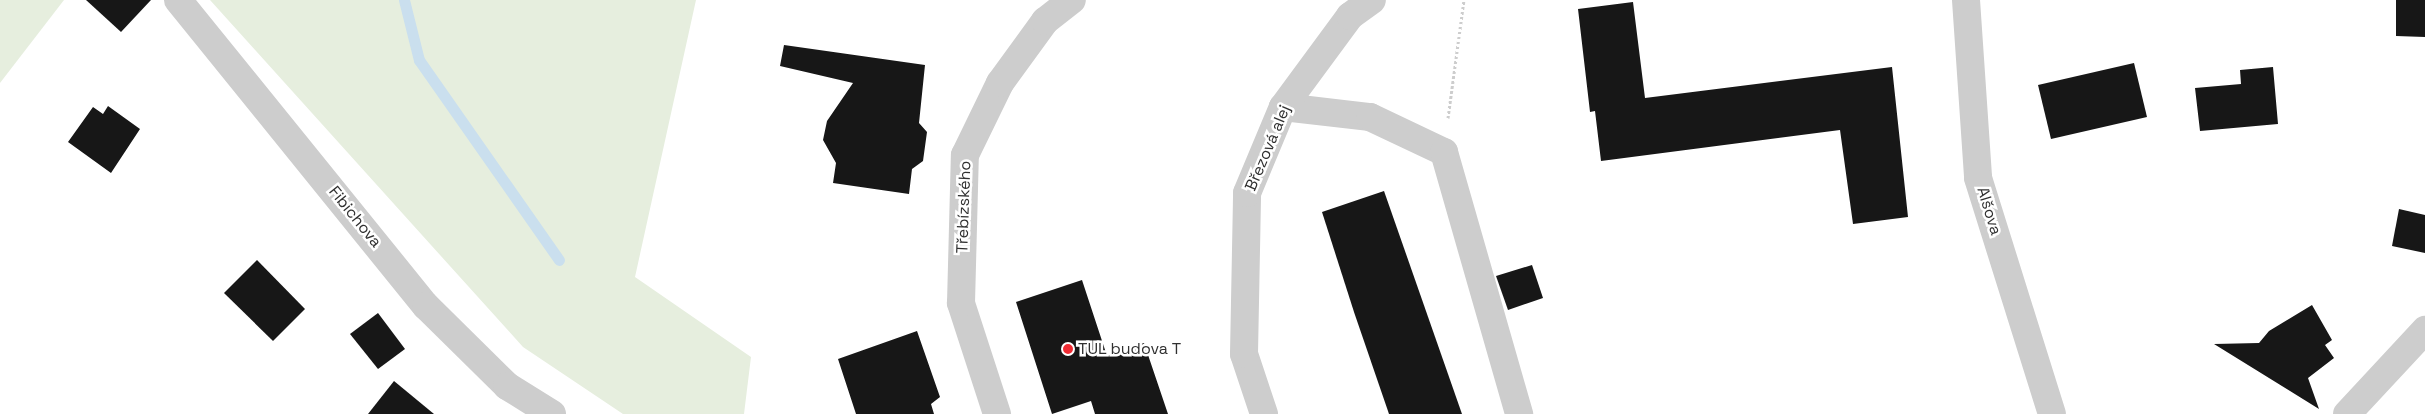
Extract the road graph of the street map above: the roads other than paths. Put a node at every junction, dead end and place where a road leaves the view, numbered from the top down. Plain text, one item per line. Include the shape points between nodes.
1 (178, 0) edge
2 (1072, 0) edge
3 (1372, 0) edge
4 (1966, 0) edge
5 (1283, 107) junction
6 (2425, 330) edge
7 (552, 414) edge
8 (997, 414) edge
9 (1264, 414) edge
10 (1519, 414) edge
11 (2052, 414) edge
12 (2347, 414) edge

1 - 7 street, Fibichova via 426,306 507,386
2 - 8 street, Třebízského via 1045,21 1000,83 965,156 961,303
3 - 5 street, Březová alej via 1350,16
4 - 11 street, Alšova via 1978,178
5 - 9 street, Březová alej via 1247,193 1244,354
5 - 10 street via 1370,117 1444,152
6 - 12 street

